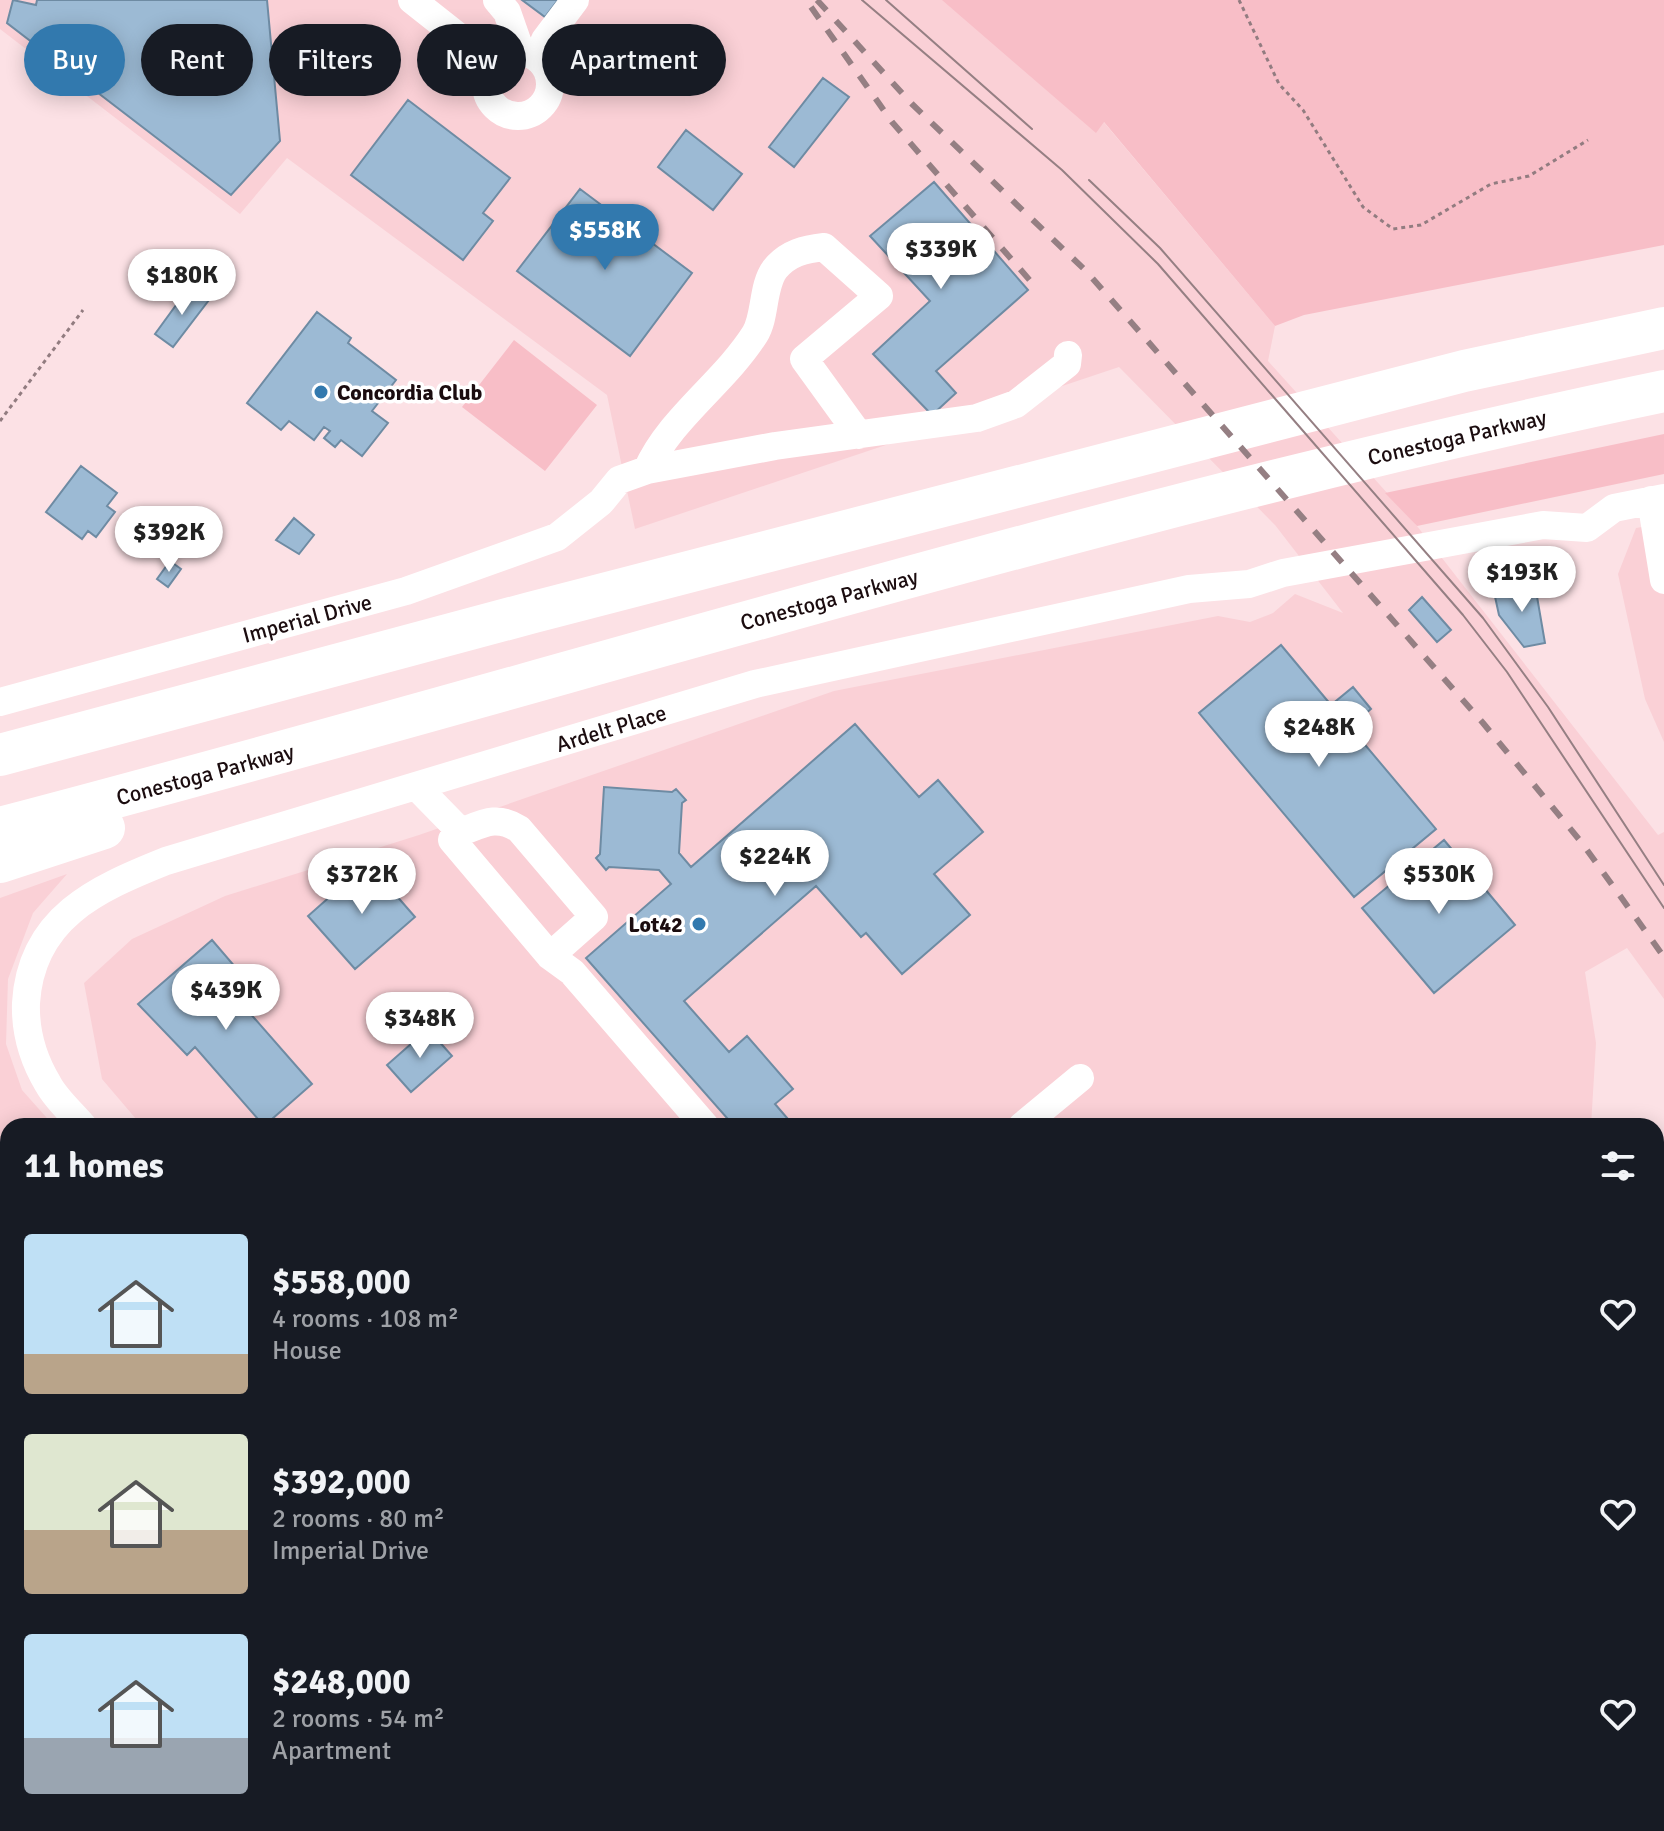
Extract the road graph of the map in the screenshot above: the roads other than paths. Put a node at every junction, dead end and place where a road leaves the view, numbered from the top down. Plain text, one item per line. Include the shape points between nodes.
1 (412, 0) edge
2 (497, 0) edge
3 (575, 0) edge
4 (442, 24) edge
5 (526, 55) edge
6 (529, 55) junction
7 (489, 96) edge
8 (1664, 328) edge
9 (1068, 355) dead end
10 (1664, 391) edge
11 (859, 435) junction
12 (647, 470) junction
13 (1657, 499) edge
14 (1664, 580) edge
15 (0, 702) edge
16 (288, 753) junction
17 (0, 755) edge
18 (416, 786) junction
19 (0, 828) edge
20 (461, 832) junction
21 (0, 862) edge
22 (550, 956) junction
23 (1080, 1078) dead end
24 (76, 1118) edge
25 (698, 1118) edge
26 (1032, 1118) edge

1 - 4 street
2 - 6 street
3 - 6 street
5 - 6 street
6 - 7 street via 549,76 548,98 522,116 501,112
8 - 17 highway via 1375,394
9 - 11 street via 1067,364 1016,404 977,418
10 - 16 highway, Conestoga Parkway via 1204,496
11 - 12 street
11 - 12 street via 804,359 879,296 824,247 805,249 773,271 757,331 716,386 657,448
12 - 15 street, Imperial Drive via 619,480 601,502 557,537 406,591
13 - 14 street
13 - 18 street, Ardelt Place via 1614,508 1587,528 1543,525 1283,573 1249,584 1189,589 755,684
16 - 19 highway, Conestoga Parkway
16 - 21 highway via 252,780
18 - 20 street
18 - 24 street, Ardelt Place via 166,861 112,883 61,919 35,955 28,979 28,1039 48,1086
20 - 22 street via 452,840
20 - 22 street via 490,820 519,829 594,917
22 - 25 street via 572,972
23 - 26 street

